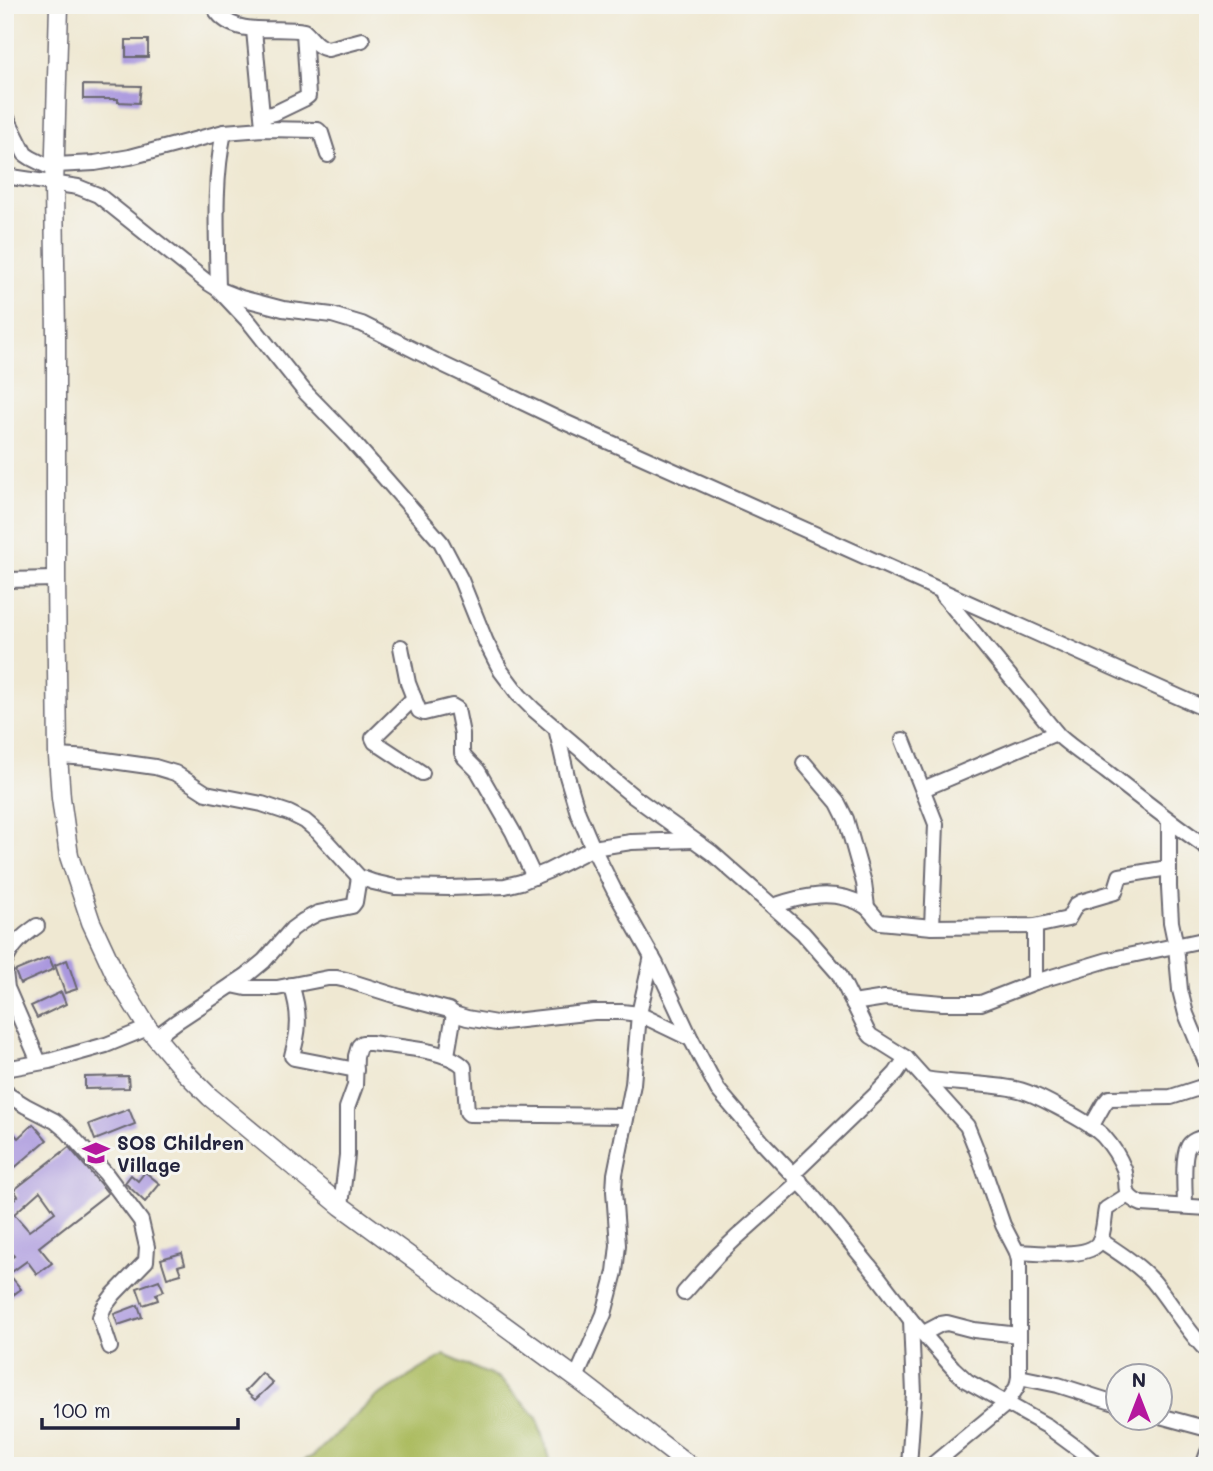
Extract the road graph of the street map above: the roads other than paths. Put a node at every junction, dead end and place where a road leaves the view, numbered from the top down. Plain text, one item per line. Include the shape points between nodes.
1 (59, 5) edge
2 (213, 5) edge
3 (254, 30) junction
4 (304, 31) junction
5 (362, 40) dead end
6 (5, 114) edge
7 (263, 122) junction
8 (224, 132) junction
9 (328, 155) dead end
10 (55, 172) junction
11 (5, 176) edge
12 (218, 289) junction
13 (56, 579) junction
14 (5, 580) edge
15 (940, 591) junction
16 (401, 647) dead end
17 (414, 698) junction
18 (1208, 710) edge
19 (556, 729) junction
20 (1056, 733) junction
21 (903, 740) dead end
22 (58, 756) junction
23 (804, 763) dead end
24 (422, 774) dead end
25 (923, 789) junction
26 (1169, 821) junction
27 (693, 840) junction
28 (593, 848) junction
29 (1208, 848) edge
30 (1168, 868) junction
31 (359, 877) junction
32 (534, 877) junction
33 (773, 906) junction
34 (867, 907) junction
35 (37, 926) dead end
36 (1035, 926) junction
37 (932, 927) junction
38 (1208, 939) edge
39 (1176, 946) junction
40 (652, 957) junction
41 (5, 962) edge
42 (5, 972) edge
43 (1035, 982) junction
44 (232, 985) junction
45 (290, 985) junction
46 (853, 1003) junction
47 (454, 1014) junction
48 (639, 1014) junction
49 (152, 1032) junction
50 (691, 1039) junction
51 (447, 1055) junction
52 (906, 1059) junction
53 (39, 1062) junction
54 (1208, 1067) edge
55 (5, 1069) edge
56 (356, 1070) junction
57 (925, 1079) junction
58 (1208, 1085) edge
59 (5, 1090) edge
60 (626, 1116) junction
61 (1091, 1127) junction
62 (1208, 1136) edge
63 (796, 1177) junction
64 (1128, 1195) junction
65 (341, 1206) junction
66 (1185, 1206) junction
67 (1208, 1208) edge
68 (1100, 1240) junction
69 (1017, 1251) junction
70 (684, 1293) dead end
71 (911, 1320) junction
72 (924, 1333) junction
73 (1018, 1335) junction
74 (110, 1348) dead end
75 (1208, 1352) edge
76 (1019, 1377) junction
77 (576, 1378) junction
78 (1104, 1400) edge
79 (1006, 1404) junction
80 (1174, 1420) edge
81 (1208, 1429) edge
82 (1208, 1452) edge
83 (690, 1466) edge
84 (909, 1466) edge
85 (931, 1466) edge
86 (1098, 1466) edge
87 (1203, 1466) edge

1 - 10 main road
2 - 3 street via 231,24
3 - 4 street
3 - 7 street
4 - 5 street via 328,49
4 - 7 street via 308,96
6 - 10 street via 25,154
7 - 8 street
7 - 9 street via 277,130 318,130
8 - 10 street via 130,158
8 - 12 street via 218,170
10 - 11 street
10 - 12 street via 98,195
10 - 13 main road
12 - 15 street via 283,309 362,324 560,420
12 - 19 street via 441,542 501,671
13 - 14 street
13 - 22 main road
15 - 18 street
15 - 20 street
16 - 17 street
17 - 24 street via 373,738
17 - 32 street via 424,713 455,707 465,758 478,771
19 - 27 street via 633,796
19 - 28 street via 578,813
20 - 25 street
20 - 26 street
21 - 25 street
22 - 31 street via 155,767 206,793 289,813 319,833
22 - 49 main road via 69,856 91,922 117,978
23 - 34 street via 846,819
25 - 37 street via 936,824
26 - 29 street
26 - 30 street
27 - 28 street
27 - 33 street
28 - 32 street
28 - 40 street
30 - 36 street via 1120,876 1115,892 1080,902 1068,919
30 - 39 street
31 - 32 street via 395,887 422,888 505,886
31 - 44 street via 352,906 303,921 264,961
33 - 34 street via 817,895 841,897
33 - 46 street via 827,958
34 - 37 street via 880,922
35 - 41 street via 16,943
36 - 37 street
36 - 43 street
38 - 39 street
39 - 43 street
39 - 54 street via 1182,1001
40 - 48 street
40 - 50 street
42 - 53 street via 7,988
43 - 46 street via 981,1003 885,998
44 - 45 street via 261,989
44 - 49 street via 176,1022
45 - 47 street via 328,978 346,980
45 - 56 street via 298,1025 294,1059
46 - 52 street via 872,1037
47 - 48 street via 496,1023 594,1012
47 - 51 street
48 - 50 street
48 - 60 street
49 - 53 street
49 - 65 main road via 210,1097
50 - 63 street via 727,1102
51 - 56 street via 362,1043
51 - 60 street via 464,1067 469,1114
52 - 57 street
52 - 63 street
53 - 55 street
56 - 65 street via 347,1108
57 - 61 street via 1011,1088 1058,1107
57 - 69 street via 967,1126
58 - 61 street via 1171,1097 1109,1098
59 - 74 street via 68,1132 141,1221 146,1261 114,1294 100,1317
60 - 77 street via 615,1174 615,1272 604,1314
61 - 64 street via 1103,1135 1124,1169
62 - 66 street via 1188,1145
63 - 70 street
63 - 71 street
64 - 66 street via 1142,1203
64 - 68 street via 1106,1209
65 - 77 main road
66 - 67 street
68 - 69 street via 1095,1247 1078,1252
68 - 75 street via 1151,1279
69 - 73 street
71 - 72 street
71 - 84 street via 914,1394
72 - 73 street via 947,1324
72 - 79 street via 967,1381
73 - 76 street
76 - 78 street
76 - 79 street
77 - 83 main road
79 - 85 street
79 - 86 street via 1047,1426
80 - 81 street
82 - 87 street

